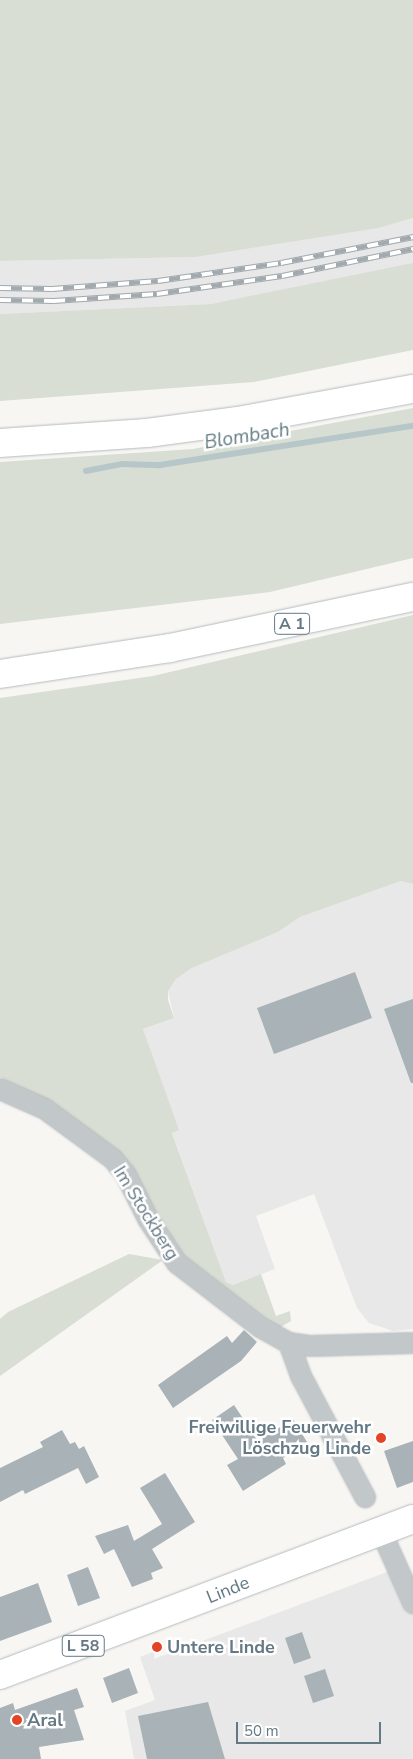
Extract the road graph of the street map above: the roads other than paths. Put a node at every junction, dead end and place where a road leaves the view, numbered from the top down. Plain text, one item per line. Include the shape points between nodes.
1 (413, 389) edge
2 (0, 443) edge
3 (413, 597) edge
4 (0, 674) edge
5 (0, 1089) edge
6 (289, 1343) junction
7 (413, 1343) edge
8 (365, 1497) dead end
9 (413, 1519) edge
10 (381, 1530) junction
11 (413, 1603) edge
12 (0, 1676) edge

1 - 2 main road via 238,421 147,433
3 - 4 main road, A 1 via 170,648
5 - 6 street, Im Stockberg via 45,1109 113,1159 126,1174 148,1219 177,1263 260,1327
6 - 7 street, Im Stockberg via 311,1346
6 - 8 street via 302,1378
9 - 10 main road, L 58
10 - 11 street
10 - 12 main road, Linde / L 58

